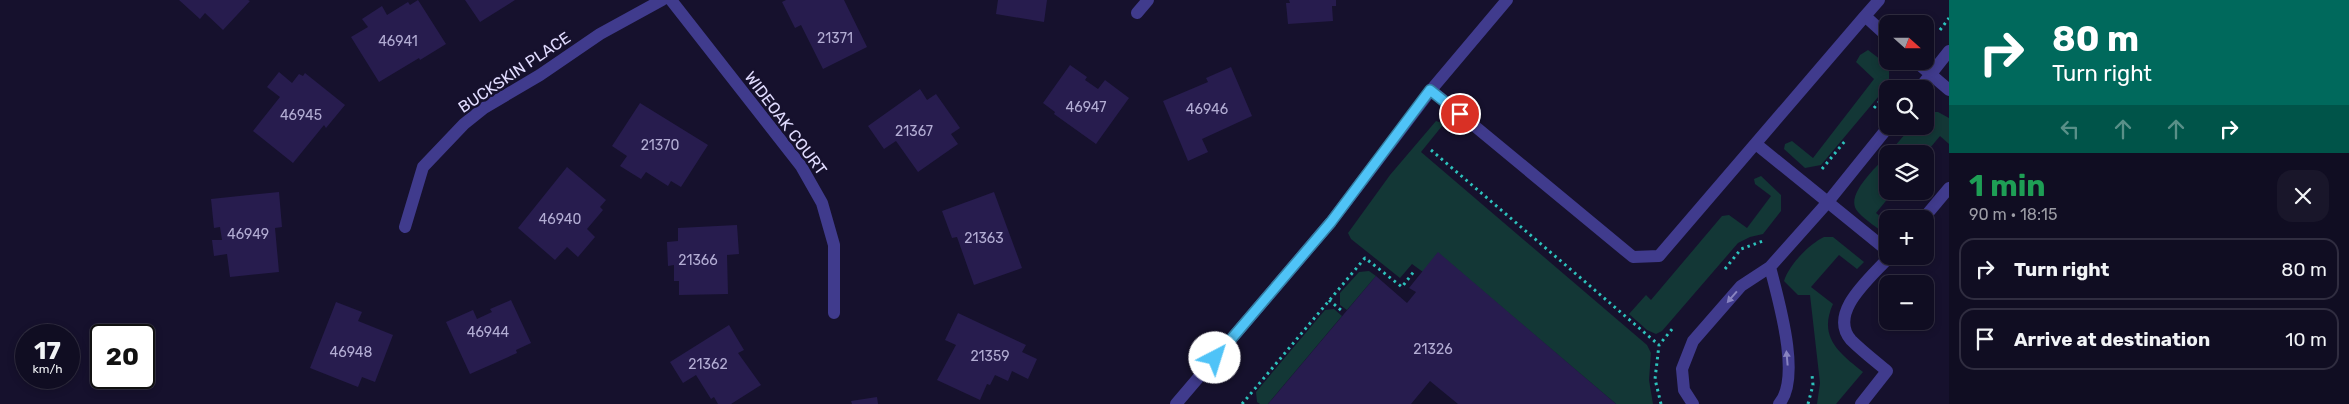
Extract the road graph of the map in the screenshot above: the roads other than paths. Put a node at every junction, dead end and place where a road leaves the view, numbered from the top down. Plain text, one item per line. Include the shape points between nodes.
1 (662, 0) edge
2 (670, 0) edge
3 (1148, 0) edge
4 (1506, 0) edge
5 (1879, 0) edge
6 (1138, 12) dead end
7 (1865, 16) junction
8 (1879, 29) edge
9 (1949, 51) edge
10 (1925, 70) edge
11 (1930, 75) junction
12 (1926, 80) edge
13 (1430, 90) junction
14 (1949, 90) edge
15 (1882, 135) edge
16 (1756, 144) junction
17 (1949, 188) edge
18 (1827, 203) junction
19 (1931, 210) edge
20 (405, 227) dead end
21 (1879, 244) edge
22 (1882, 265) edge
23 (1770, 267) junction
24 (834, 313) dead end
25 (1176, 404) edge
26 (1692, 404) edge
27 (1779, 404) edge
28 (1861, 404) edge

1 - 20 street, BUCKSKIN PLACE via 600,34 464,124 423,168
2 - 24 street, WIDEOAK COURT via 801,166 822,203 834,245
3 - 6 street
4 - 13 street
5 - 7 street
7 - 8 street
7 - 16 street
9 - 11 street
10 - 11 street
11 - 12 street
11 - 14 street
13 - 16 street via 1633,258 1659,256
13 - 25 street via 1331,222
15 - 18 street
16 - 18 street
17 - 19 street
18 - 21 street
18 - 23 street
22 - 28 street via 1847,305 1843,325 1850,339 1887,371
23 -> 26 street via 1741,286 1693,341 1682,369 1684,390
27 -> 23 street via 1785,397 1789,374 1785,325

